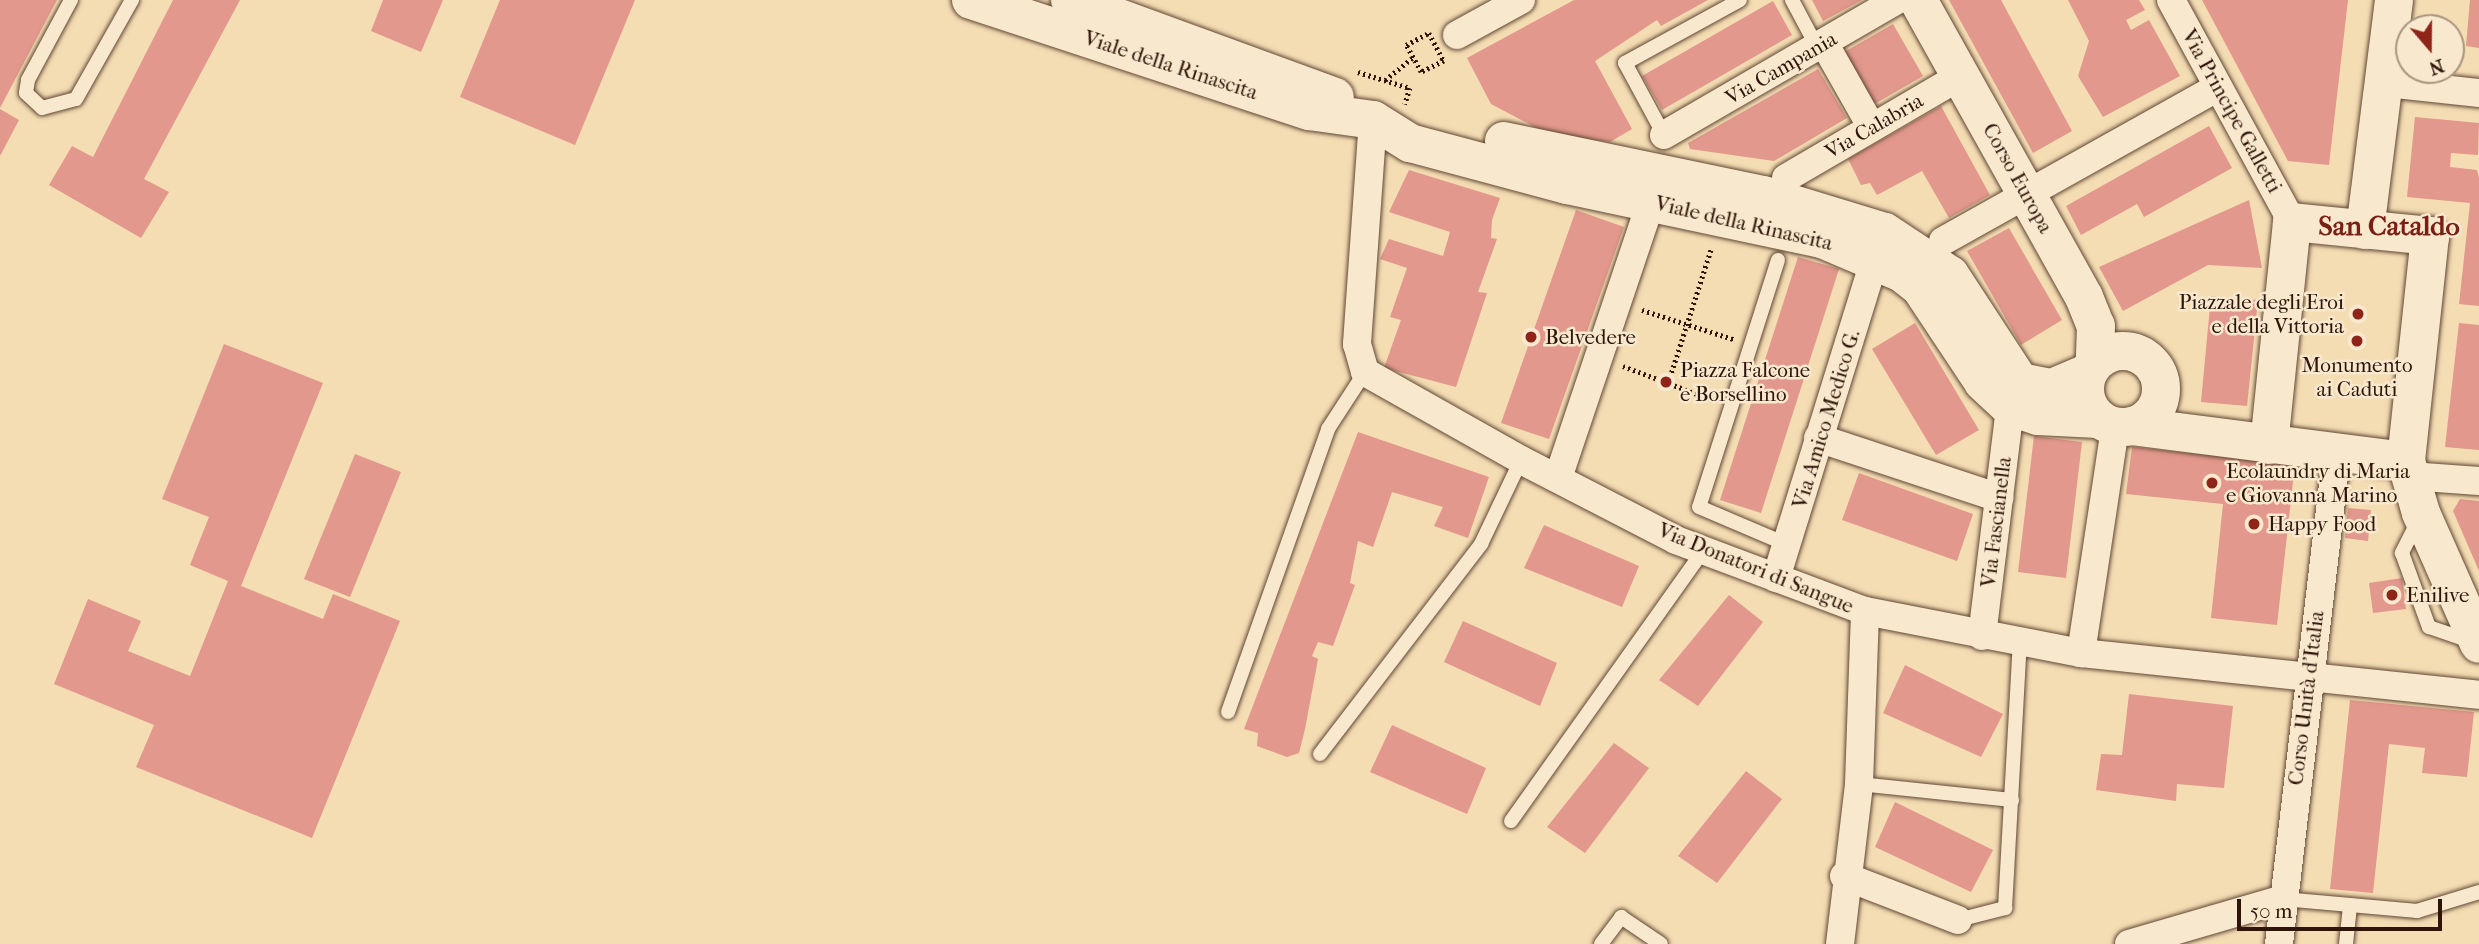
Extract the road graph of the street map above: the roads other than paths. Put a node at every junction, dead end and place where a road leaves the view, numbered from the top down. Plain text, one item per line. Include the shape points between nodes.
1 (71, 0) edge
2 (132, 0) edge
3 (971, 0) edge
4 (1070, 0) edge
5 (1740, 0) edge
6 (1792, 0) edge
7 (1897, 0) edge
8 (1918, 0) edge
9 (2171, 0) edge
10 (2394, 0) edge
11 (1514, 2) edge
12 (1457, 35) dead end
13 (1821, 45) junction
14 (1962, 75) junction
15 (2388, 83) junction
16 (2218, 88) junction
17 (2479, 93) edge
18 (1373, 120) junction
19 (1871, 126) junction
20 (1664, 135) joint
21 (1786, 178) dead end
22 (2027, 193) junction
23 (1651, 201) junction
24 (2292, 222) junction
25 (2365, 230) junction
26 (1943, 242) dead end
27 (1875, 259) junction
28 (1778, 260) dead end
29 (2092, 368) junction
30 (1366, 372) junction
31 (2160, 400) junction
32 (2010, 407) junction
33 (2115, 424) junction
34 (2180, 435) junction
35 (1818, 438) junction
36 (2269, 445) junction
37 (2337, 453) junction
38 (1521, 460) junction
39 (2408, 468) junction
40 (1558, 478) junction
41 (2479, 481) edge
42 (1999, 498) junction
43 (1788, 545) junction
44 (1703, 551) junction
45 (1776, 578) junction
46 (1865, 611) junction
47 (1982, 636) junction
48 (2020, 643) junction
49 (2479, 644) edge
50 (2081, 653) junction
51 (2308, 677) junction
52 (2479, 695) edge
53 (1228, 712) dead end
54 (1320, 754) dead end
55 (1858, 784) junction
56 (2012, 800) junction
57 (1511, 821) dead end
58 (1844, 876) junction
59 (2479, 892) edge
60 (2283, 899) junction
61 (2350, 905) junction
62 (1958, 920) joint
63 (1601, 944) edge
64 (1661, 944) edge
65 (1840, 944) edge
66 (2129, 944) edge
67 (2279, 944) edge
68 (2346, 944) edge

1 - 2 lane via 27,80 26,93 42,108 76,99
3 - 18 street, Viale della Rinascita via 1309,111
4 - 18 street, Viale della Rinascita via 1319,86
5 - 20 lane via 1625,63
6 - 13 lane
7 - 13 street, Via Campania
8 - 14 street, Corso Europa
9 - 16 street, Via Principe Galletti
10 - 15 street
11 - 12 street
13 - 19 street
13 - 20 street, Via Campania
14 - 19 street, Via Calabria
14 - 22 street, Corso Europa
15 - 17 street
15 - 25 street
16 - 22 street
16 - 24 street, Via Principe Galletti
18 - 23 street, Viale della Rinascita via 1410,142
18 - 29 street, Viale della Rinascita via 1412,116 1539,150 1763,195 1885,232 1950,275 2020,382 2052,388
18 - 30 street via 1357,344
19 - 21 street, Via Calabria
22 - 26 street
22 - 29 street, Corso Europa via 2092,317
23 - 27 street, Viale della Rinascita via 1790,230
23 - 40 street
24 - 25 street
24 - 36 street
25 - 39 street via 2430,236
27 - 32 street, Viale della Rinascita via 1920,287 1983,382
27 - 35 street, Via Amico Medico G.
28 - 43 lane via 1699,507
29 - 31 street via 2118,351 2142,356 2158,375
29 - 33 street via 2085,398
30 - 38 street, Via Donatori di Sangue
30 - 53 lane via 1328,429
31 - 33 street
31 - 34 street
32 - 33 street, Viale della Rinascita via 2038,416
32 - 42 street, Via Fascianella
33 - 34 street, Viale della Rinascita
33 - 50 street
34 - 36 street
35 - 42 street
35 - 43 street, Via Amico Medico G.
36 - 37 street
37 - 39 street
37 - 51 street, Corso Unità d'Italia
38 - 40 street, Via Donatori di Sangue
38 - 54 lane via 1481,544
39 - 41 street
39 - 49 street via 2421,513
40 - 44 street, Via Donatori di Sangue
42 - 47 street, Via Fascianella
43 - 45 street, Via Amico Medico G.
44 - 45 street, Via Donatori di Sangue
44 - 57 lane
45 - 46 street, Via Donatori di Sangue
46 - 47 street, Via Donatori di Sangue
46 - 55 street
47 - 48 street, Via Donatori di Sangue
48 - 50 street, Via Donatori di Sangue
48 - 56 lane
50 - 51 street, Via Donatori di Sangue
51 - 52 street, Via Donatori di Sangue
51 - 60 street, Corso Unità d'Italia
55 - 56 lane
55 - 58 street
56 - 62 lane via 2006,908
58 - 62 street
58 - 65 street
59 - 61 lane via 2417,911
60 - 61 lane
60 - 66 street
60 - 67 street, Corso Unità d'Italia
61 - 68 lane
63 - 64 lane via 1622,918

